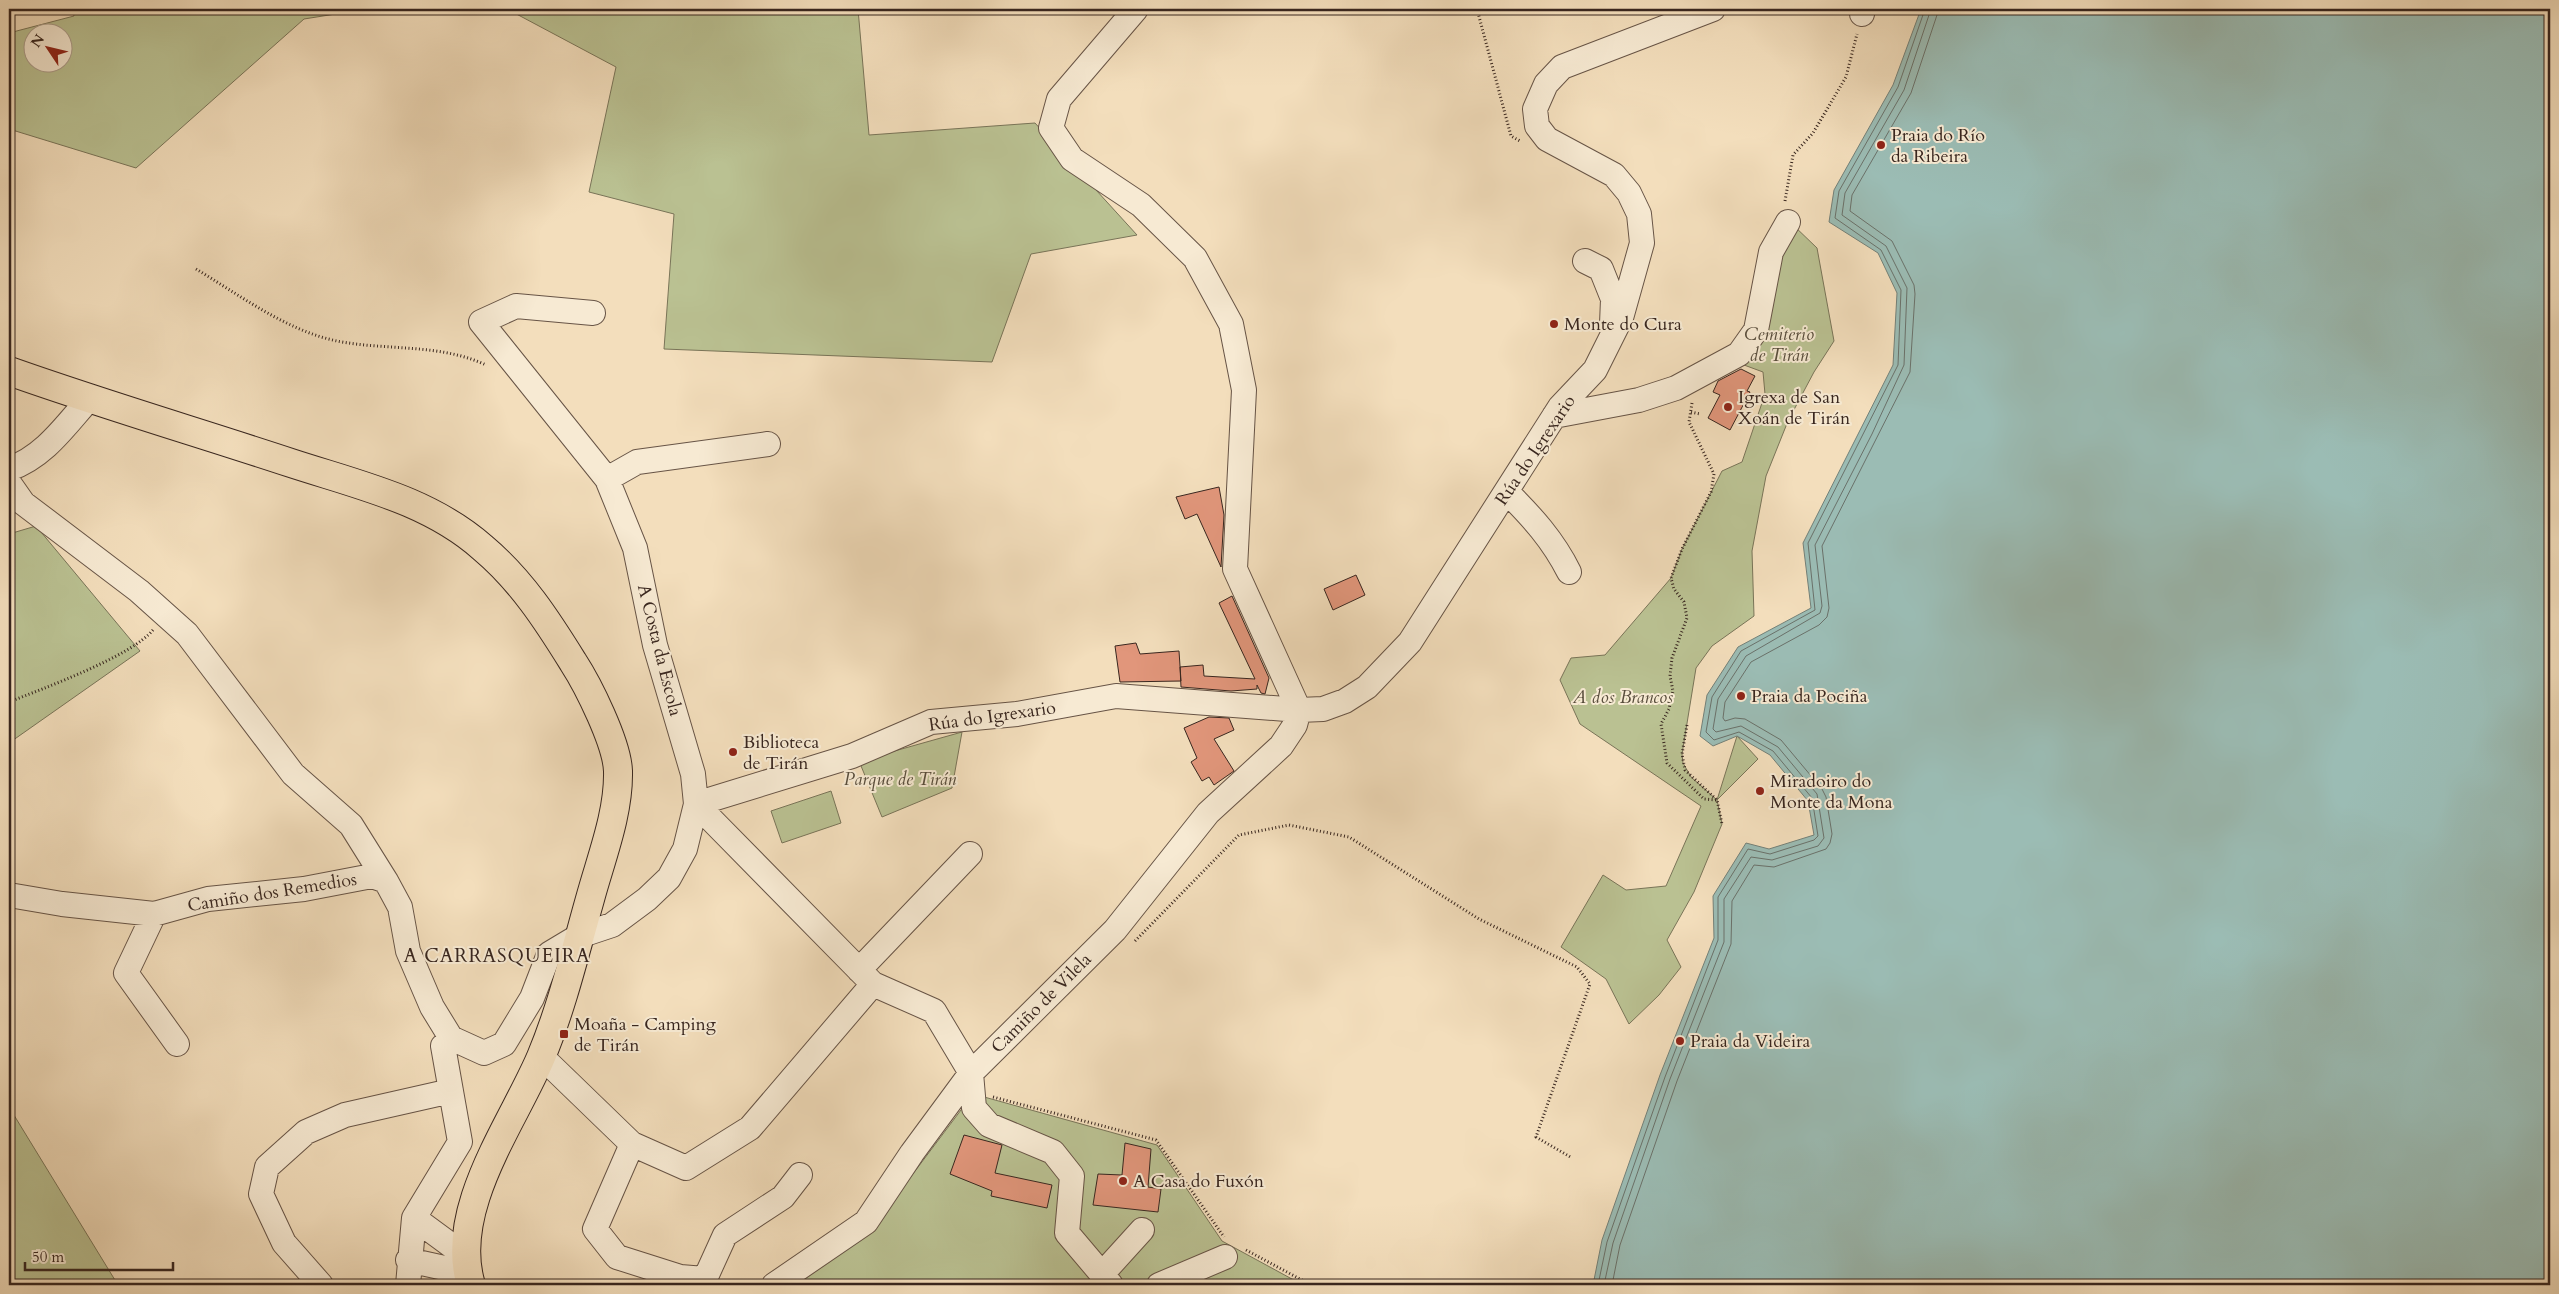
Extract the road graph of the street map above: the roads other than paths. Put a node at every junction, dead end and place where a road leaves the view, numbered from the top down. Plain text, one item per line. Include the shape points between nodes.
1 (1136, 9) edge
2 (1713, 9) edge
3 (1788, 222) road end
4 (1585, 261) dead end
5 (593, 314) dead end
6 (1612, 339) junction
7 (9, 371) edge
8 (88, 399) junction
9 (1554, 416) junction
10 (768, 444) dead end
11 (9, 469) edge
12 (606, 479) junction
13 (9, 482) edge
14 (1507, 492) junction
15 (1569, 572) dead end
16 (1300, 710) junction
17 (696, 804) junction
18 (970, 854) dead end
19 (386, 881) junction
20 (9, 895) edge
21 (154, 914) junction
22 (579, 936) junction
23 (866, 977) junction
24 (451, 1038) junction
25 (177, 1044) dead end
26 (541, 1056) junction
27 (971, 1073) junction
28 (451, 1091) junction
29 (632, 1144) junction
30 (800, 1175) dead end
31 (414, 1218) junction
32 (1142, 1230) dead end
33 (1231, 1248) road end
34 (408, 1260) junction
35 (468, 1272) edge
36 (1107, 1279) edge
37 (321, 1285) edge
38 (408, 1285) edge
39 (774, 1285) edge
40 (1159, 1285) edge

1 - 16 street via 1060,99 1051,128 1072,159 1141,205 1195,258 1231,324 1244,390 1235,569
2 - 6 street, Rúa do Igrexario via 1562,67 1546,84 1535,109 1537,126 1547,139 1614,175 1630,193 1639,214 1642,243
3 - 9 street via 1771,252 1756,330 1740,354 1676,388 1639,400
4 - 6 street via 1601,269 1613,299
5 - 12 street, A Costa da Escola via 516,306 481,322
6 - 9 street, Rúa do Igrexario via 1595,370
7 - 8 main road
8 - 11 street via 49,444 27,462
8 - 22 main road via 342,479 435,513 482,546 516,580 584,679 606,728 618,769 612,820
9 - 14 street, Rúa do Igrexario
10 - 12 street via 637,462
12 - 17 street, A Costa da Escola via 635,548 655,645 693,774
13 - 19 street via 23,504 139,591 187,634 293,774 351,825
14 - 15 street via 1541,526
14 - 16 street, Rúa do Igrexario via 1410,642 1398,655 1367,687 1345,701 1323,709
16 - 17 street, Rúa do Igrexario via 1116,696 1017,714 931,722 852,756
16 - 27 street, Camiño de Vilela via 1295,725 1281,746 1208,813 1115,930
17 - 22 street, A Costa da Escola via 685,849 668,878 647,899 612,925
17 - 23 street
18 - 23 street
19 - 21 street, Camiño dos Remedios via 372,876 304,889 208,899
19 - 24 street via 400,907 408,951 432,1007
20 - 21 street, Camiño dos Remedios
21 - 25 street via 126,973
22 - 24 street, A Costa da Escola via 549,954 532,998 504,1044 484,1053
22 - 26 main road
23 - 27 street via 934,1011
23 - 29 street via 750,1128 686,1168
24 - 28 street via 443,1046
26 - 29 street
26 - 35 main road via 478,1187 466,1233
27 - 36 street via 974,1108 989,1126 1053,1152 1072,1176 1067,1234
27 - 39 street, Camiño de Vilela via 866,1222
28 - 31 street via 460,1142
28 - 37 street via 345,1115 306,1132 267,1167 261,1194 284,1243
29 - 30 street via 596,1229 617,1257 680,1277 705,1279 725,1235 783,1197
31 - 34 street
31 - 35 street
32 - 36 street
33 - 40 street
34 - 35 street
34 - 38 street

